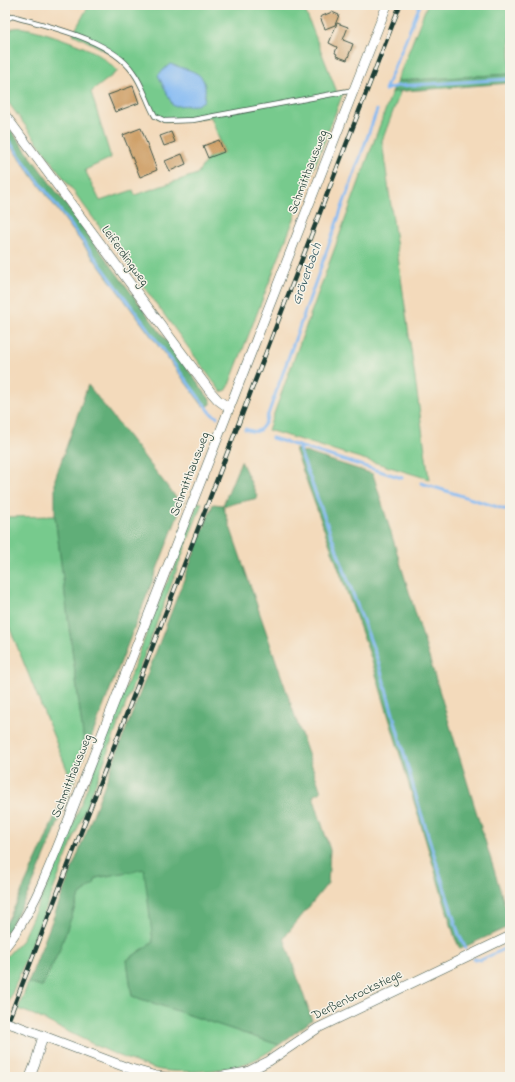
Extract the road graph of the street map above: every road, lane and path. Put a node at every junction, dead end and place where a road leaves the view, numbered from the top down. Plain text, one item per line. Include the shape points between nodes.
1 (387, 5) edge
2 (5, 15) edge
3 (12, 16) junction
4 (5, 20) edge
5 (354, 90) junction
6 (5, 115) edge
7 (229, 408) junction
8 (510, 936) edge
9 (5, 946) edge
10 (5, 1022) edge
11 (43, 1036) junction
12 (30, 1077) edge
13 (167, 1077) edge
14 (217, 1077) edge

1 - 5 street, Schmitthausweg
2 - 3 lane
3 - 4 lane
3 - 5 lane via 102,46 133,72 155,116 165,121 193,120
5 - 7 street, Schmitthausweg
6 - 7 street, Leiferdingweg via 210,391
7 - 9 street, Schmitthausweg via 55,853 24,920
8 - 14 street, Derßenbrockstiege via 318,1028 269,1062 247,1072
10 - 11 street, bridge
11 - 12 street
11 - 13 street via 128,1068

